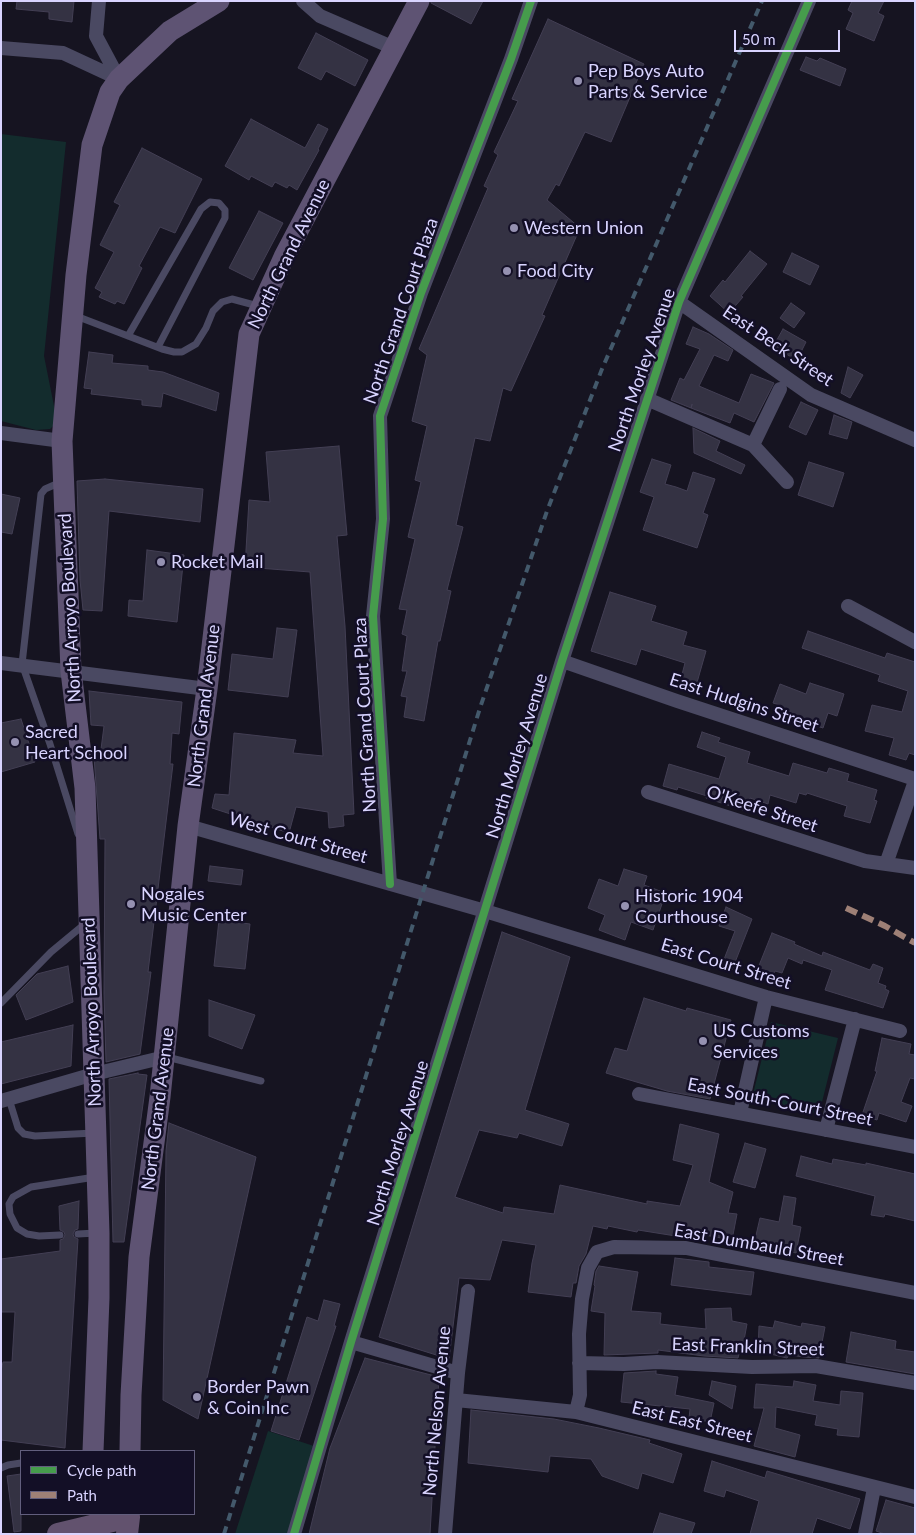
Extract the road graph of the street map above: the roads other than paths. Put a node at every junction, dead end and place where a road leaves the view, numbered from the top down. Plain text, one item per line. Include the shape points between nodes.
1 (99, 1) edge
2 (219, 1) edge
3 (303, 1) edge
4 (419, 1) edge
5 (531, 1) edge
6 (809, 1) edge
7 (1, 48) edge
8 (394, 48) junction
9 (118, 79) junction
10 (679, 302) junction
11 (262, 307) junction
12 (73, 315) junction
13 (128, 336) junction
14 (158, 347) junction
15 (780, 389) dead end
16 (647, 399) junction
17 (1, 433) edge
18 (915, 440) edge
19 (62, 441) junction
20 (753, 445) junction
21 (64, 481) junction
22 (788, 482) dead end
23 (848, 606) dead end
24 (915, 642) edge
25 (562, 661) junction
26 (1, 663) edge
27 (22, 664) junction
28 (71, 671) junction
29 (207, 688) junction
30 (915, 780) edge
31 (648, 792) dead end
32 (188, 826) junction
33 (88, 863) junction
34 (886, 864) junction
35 (915, 868) edge
36 (390, 884) junction
37 (485, 911) junction
38 (89, 920) junction
39 (766, 997) junction
40 (1, 1003) edge
41 (855, 1019) junction
42 (900, 1031) dead end
43 (164, 1057) junction
44 (94, 1074) junction
45 (261, 1081) dead end
46 (639, 1094) dead end
47 (5, 1100) edge
48 (740, 1113) junction
49 (826, 1130) junction
50 (96, 1133) junction
51 (915, 1147) edge
52 (97, 1177) junction
53 (60, 1235) dead end
54 (468, 1291) dead end
55 (915, 1293) edge
56 (351, 1342) junction
57 (579, 1363) junction
58 (458, 1373) junction
59 (915, 1383) edge
60 (456, 1400) junction
61 (576, 1412) junction
62 (92, 1450) edge
63 (130, 1450) edge
64 (20, 1463) edge
65 (1, 1468) edge
66 (874, 1488) junction
67 (915, 1497) edge
68 (128, 1522) edge
69 (88, 1525) edge
70 (58, 1534) edge
71 (294, 1534) edge
72 (445, 1534) edge
73 (865, 1534) edge

1 - 9 street via 96,36
2 - 9 main road, North Arroyo Boulevard via 170,31
3 - 8 street via 320,16
4 - 8 main road, North Grand Avenue
5 - 36 street, North Grand Court Plaza via 421,293 380,416 383,519 373,616
6 - 10 street, North Morley Avenue
7 - 9 street via 63,53
8 - 11 main road, North Grand Avenue via 284,257
9 - 12 main road, North Arroyo Boulevard via 110,92 92,145
10 - 16 street, North Morley Avenue
10 - 18 street, East Beck Street via 811,395
11 - 14 lane via 232,299 222,302 189,350 174,352
11 - 29 main road, North Grand Avenue via 249,334
12 - 13 lane
12 - 19 main road, North Arroyo Boulevard
13 - 14 lane
13 - 14 lane via 201,209 210,202 219,202 225,210 225,218
15 - 20 street
16 - 20 street
16 - 25 street, North Morley Avenue
17 - 19 street
19 - 21 main road, North Arroyo Boulevard
20 - 22 street
21 - 27 lane via 41,494
21 - 28 main road, North Arroyo Boulevard
23 - 24 street
25 - 30 street, East Hudgins Street
25 - 37 street, North Morley Avenue
26 - 27 street
27 - 28 street
27 - 33 lane
28 - 29 street
28 - 33 main road, North Arroyo Boulevard via 85,788
29 - 32 main road, North Grand Avenue
30 - 34 street
31 - 34 street, O'Keefe Street via 865,861
32 - 36 street, West Court Street
32 - 43 main road, North Grand Avenue
33 - 38 main road, North Arroyo Boulevard
34 - 35 street, O'Keefe Street
36 - 37 street, West Court Street
37 - 39 street, East Court Street
37 - 56 street, North Morley Avenue
38 - 40 lane via 51,952
38 - 44 main road, North Arroyo Boulevard
39 - 41 street, East Court Street
39 - 48 street
41 - 42 street, East Court Street
41 - 49 street
43 - 44 street
43 - 45 lane
43 - 63 main road, North Grand Avenue via 139,1257
44 - 47 street
44 - 50 main road, North Arroyo Boulevard
46 - 48 street, East South-Court Street
47 - 50 lane via 24,1134
48 - 49 street, East South-Court Street
49 - 51 street, East South-Court Street
50 - 52 main road, North Arroyo Boulevard
52 - 53 lane via 31,1186 13,1197 10,1214 17,1228 39,1236
52 - 62 main road, North Arroyo Boulevard via 89,1233 99,1298
54 - 58 street, North Nelson Avenue
55 - 57 street, East Dumbauld Street via 686,1248 614,1247 597,1252 588,1268 582,1299
56 - 58 street
56 - 71 street, North Morley Avenue
57 - 59 street, East Franklin Street via 816,1366
57 - 61 street via 580,1395
58 - 60 street, North Nelson Avenue
60 - 61 street, East East Street
60 - 72 street, North Nelson Avenue
61 - 66 street, East East Street
64 - 65 lane
66 - 67 street, East East Street
66 - 73 street
68 - 69 highway
69 - 70 highway

